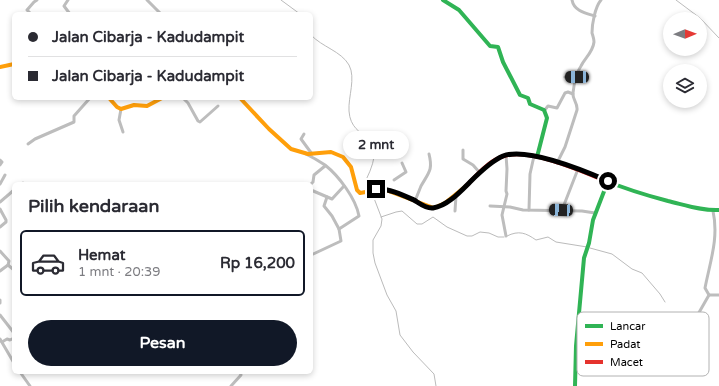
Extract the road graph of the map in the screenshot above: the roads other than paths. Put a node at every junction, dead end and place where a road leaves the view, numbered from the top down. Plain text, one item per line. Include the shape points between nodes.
1 (37, 0) edge
2 (68, 0) edge
3 (147, 0) edge
4 (443, 0) edge
5 (572, 0) edge
6 (600, 1) edge
7 (29, 12) edge
8 (68, 12) edge
9 (159, 12) edge
10 (595, 16) junction
11 (12, 64) edge
12 (0, 67) edge
13 (565, 77) dead end
14 (577, 77) junction
15 (573, 94) junction
16 (88, 100) edge
17 (111, 100) edge
18 (158, 100) edge
19 (184, 100) edge
20 (242, 100) edge
21 (218, 106) dead end
22 (121, 109) junction
23 (544, 111) junction
24 (123, 132) dead end
25 (304, 134) dead end
26 (28, 144) dead end
27 (463, 150) dead end
28 (306, 153) junction
29 (312, 154) junction
30 (429, 154) dead end
31 (506, 155) junction
32 (535, 157) junction
33 (0, 160) edge
34 (402, 163) dead end
35 (557, 163) junction
36 (0, 165) edge
37 (325, 166) junction
38 (578, 170) junction
39 (480, 173) junction
40 (5, 175) dead end
41 (394, 180) dead end
42 (608, 181) junction
43 (313, 182) edge
44 (0, 184) edge
45 (344, 186) junction
46 (313, 191) edge
47 (12, 192) edge
48 (456, 196) junction
49 (327, 197) junction
50 (415, 201) junction
51 (0, 202) edge
52 (490, 206) dead end
53 (504, 207) junction
54 (0, 209) edge
55 (529, 210) junction
56 (562, 210) junction
57 (719, 210) edge
58 (455, 211) dead end
59 (713, 211) junction
60 (595, 213) junction
61 (0, 227) edge
62 (339, 229) junction
63 (506, 236) dead end
64 (0, 251) edge
65 (313, 254) edge
66 (8, 265) junction
67 (12, 268) edge
68 (0, 272) edge
69 (719, 294) edge
70 (710, 295) junction
71 (0, 300) edge
72 (0, 304) edge
73 (580, 312) edge
74 (700, 312) edge
75 (0, 315) edge
76 (12, 330) edge
77 (12, 339) edge
78 (1, 341) edge
79 (577, 349) edge
80 (12, 360) edge
81 (21, 374) edge
82 (240, 374) edge
83 (30, 386) edge
84 (231, 386) edge
85 (575, 386) edge

1 - 7 street via 27,10
2 - 8 street via 64,6
3 - 9 street
4 - 23 street via 459,10 490,46 498,47 520,94
5 - 10 street via 575,8
6 - 10 street
10 - 14 street via 592,30 594,39 590,54 581,65
11 - 12 street
13 - 14 street
14 - 15 street
15 - 23 street via 566,93 558,107 548,106
15 - 35 street via 577,110
16 - 26 street via 74,116 74,122
17 - 22 street
18 - 22 street via 147,106 134,105
19 - 21 street via 200,122
20 - 28 street via 287,147
22 - 24 street via 119,120
23 - 32 street via 547,118
25 - 29 street via 301,139
27 - 39 street via 462,159 473,165
28 - 29 street
28 - 37 street
29 - 50 street via 330,152 343,157 351,167 358,191 362,193 386,189
30 - 50 street via 430,172
31 - 32 street
31 - 39 street
31 - 53 street via 507,194
32 - 35 street
32 - 55 street via 530,174
33 - 36 street
34 - 41 street via 406,172
35 - 38 street
37 - 43 street via 314,175
37 - 45 street
38 - 42 street
38 - 56 street
39 - 48 street
40 - 44 street
42 - 59 street via 642,194
42 - 60 street
45 - 49 street via 332,198
45 - 62 street via 360,216
46 - 49 street
47 - 51 street
48 - 50 street via 432,208
48 - 58 street
49 - 62 street via 324,206
52 - 53 street
53 - 55 street
53 - 63 street via 502,218
54 - 61 street via 6,222
55 - 56 street
56 - 60 street
57 - 59 street
59 - 70 street via 714,253 705,288
60 - 73 street via 584,258
62 - 65 street via 341,241
64 - 66 street via 8,260
66 - 67 street
66 - 68 street
69 - 70 street
70 - 74 street
71 - 72 street
75 - 76 street
77 - 78 street
78 - 80 street
79 - 85 street
81 - 83 street
82 - 84 street

